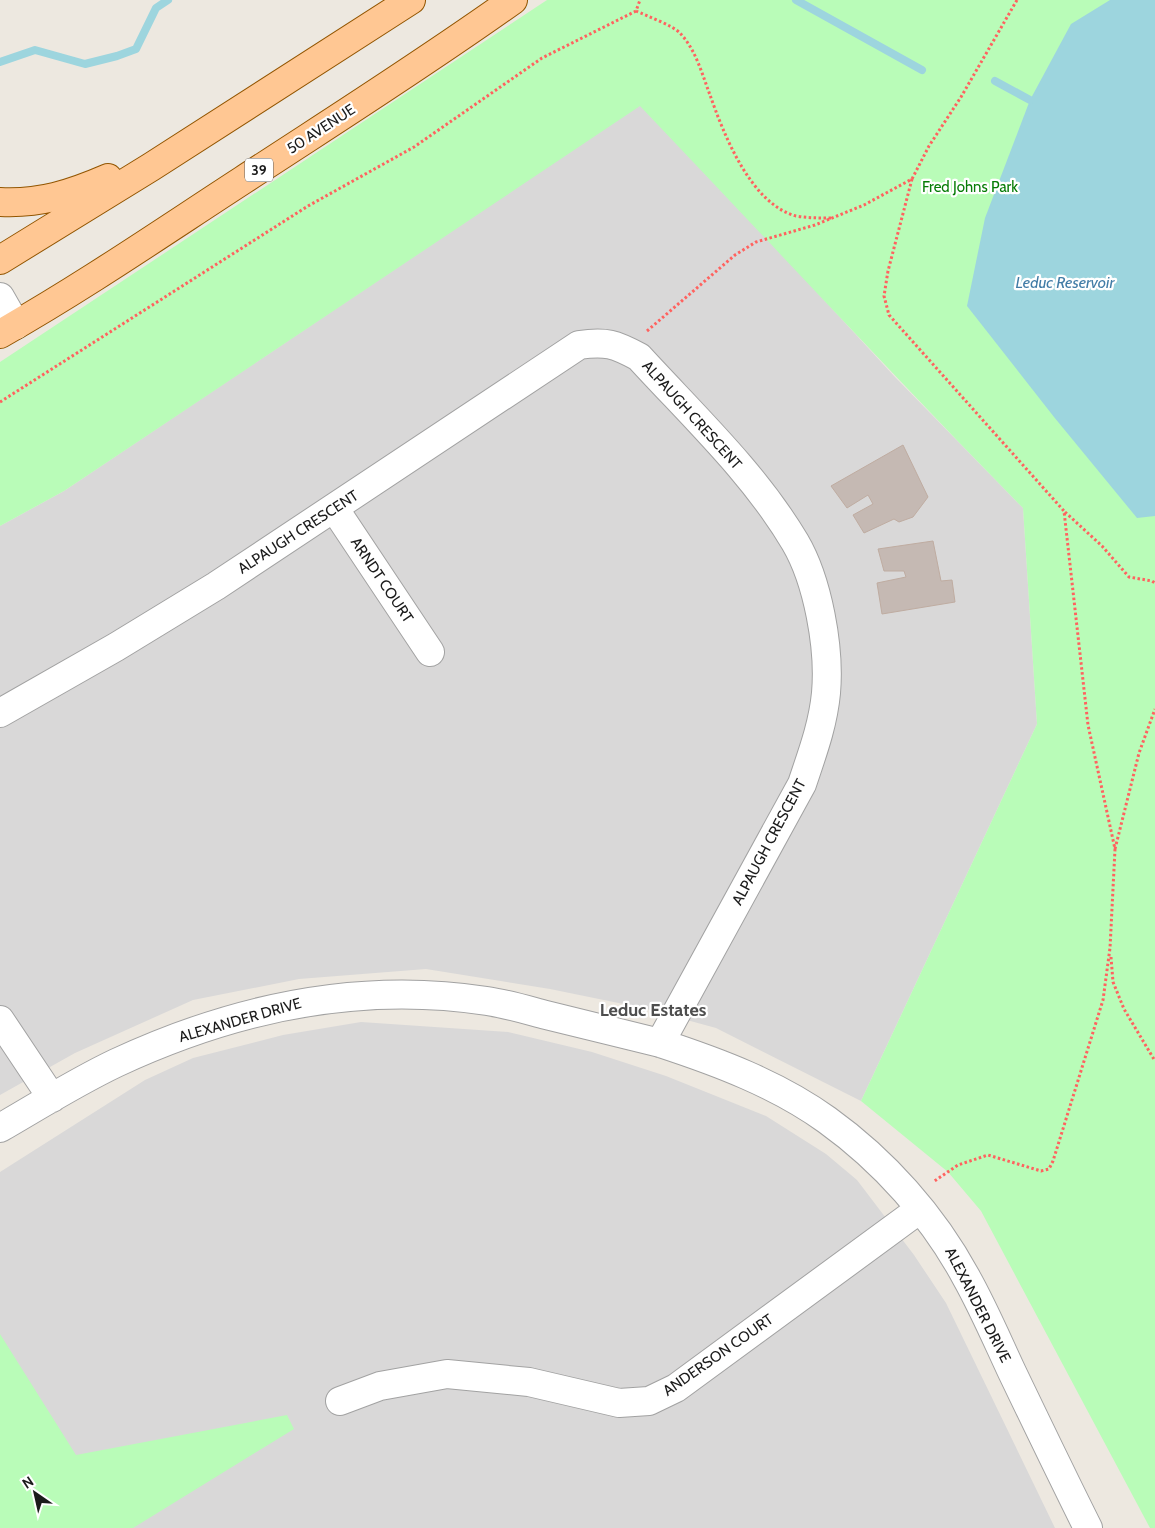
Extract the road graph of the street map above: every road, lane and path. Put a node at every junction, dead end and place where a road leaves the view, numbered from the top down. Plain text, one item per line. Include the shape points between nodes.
1 (411, 0) edge
2 (513, 0) edge
3 (640, 0) edge
4 (1017, 0) edge
5 (636, 11) junction
6 (206, 131) junction
7 (912, 179) junction
8 (0, 202) edge
9 (833, 218) junction
10 (0, 260) edge
11 (0, 297) edge
12 (8, 329) edge
13 (626, 349) junction
14 (0, 402) edge
15 (334, 508) junction
16 (1064, 512) junction
17 (1155, 583) edge
18 (430, 652) dead end
19 (1155, 709) edge
20 (0, 713) edge
21 (1115, 850) junction
22 (1110, 948) junction
23 (0, 1020) edge
24 (660, 1043) junction
25 (1155, 1061) edge
26 (52, 1098) junction
27 (0, 1128) edge
28 (914, 1202) junction
29 (340, 1401) dead end
30 (1088, 1528) edge

1 - 6 main road
2 - 12 main road, 50 AVENUE / 39 via 240,182
3 - 5 path
4 - 7 path
5 - 9 path via 680,33 697,59 730,147 767,198 796,216
5 - 14 path via 542,58 414,147 262,234
6 - 8 main road via 106,179 62,196 26,204
6 - 10 main road
7 - 9 path
7 - 16 path via 888,271 884,296 889,315
9 - 13 path via 756,242 744,249
11 - 12 street
13 - 15 street, ALPAUGH CRESCENT via 600,342 579,346
13 - 24 street, ALPAUGH CRESCENT via 639,357 772,508 796,544 813,585 825,644 826,692 818,738 802,784
15 - 18 street, ARNDT COURT
15 - 20 street, ALPAUGH CRESCENT via 208,591
16 - 17 path via 1102,546 1129,577
16 - 21 path via 1088,726
19 - 21 path via 1139,753
21 - 22 path
22 - 25 path via 1113,982 1124,1009
22 - 28 path via 1103,1000 1049,1169 1031,1170 988,1155 958,1165
23 - 26 street
24 - 26 street, ALEXANDER DRIVE via 488,1001 428,994 367,995 314,1000 215,1024 114,1064
24 - 28 street, ALEXANDER DRIVE via 740,1072 800,1103 865,1151
26 - 27 street, ALEXANDER DRIVE
28 - 29 street, ANDERSON COURT via 676,1388 649,1401 619,1403 529,1382 447,1374 380,1386
28 - 30 street, ALEXANDER DRIVE via 942,1237 967,1277

